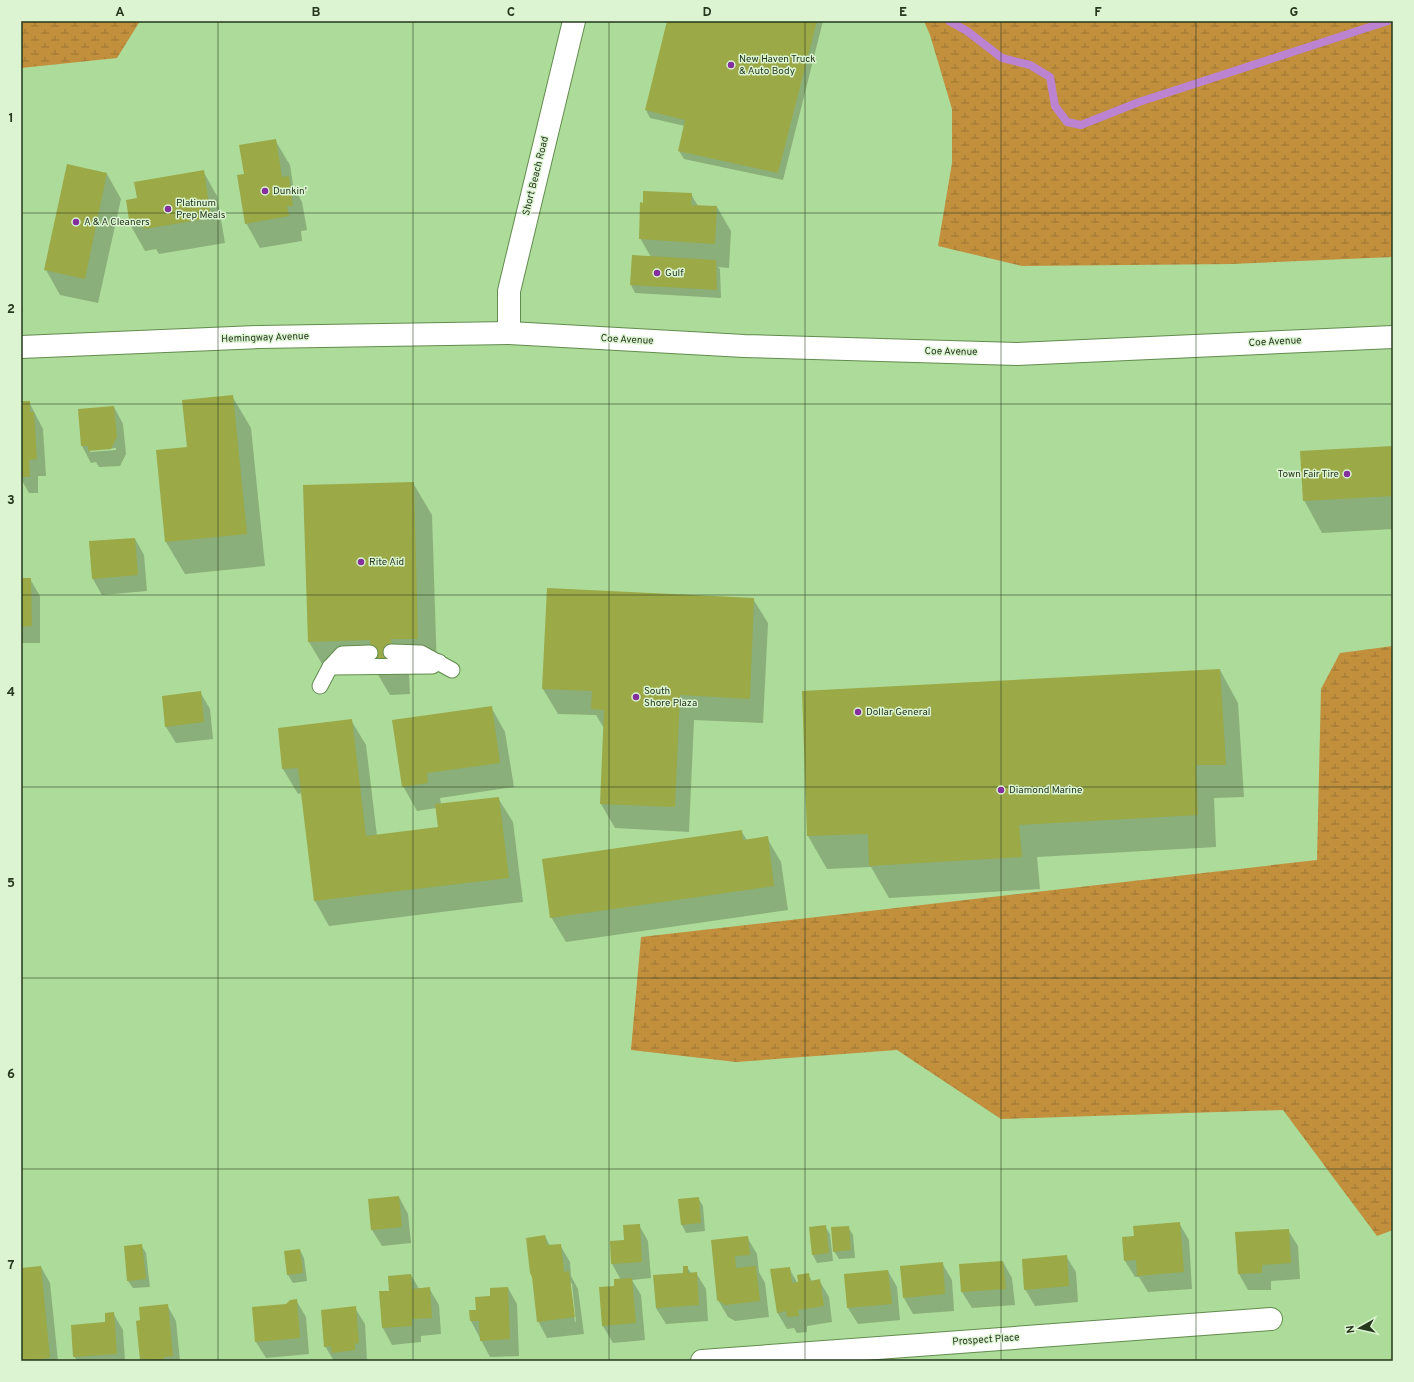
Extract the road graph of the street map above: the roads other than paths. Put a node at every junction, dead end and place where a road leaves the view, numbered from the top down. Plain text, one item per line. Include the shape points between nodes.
1 (574, 21) edge
2 (509, 333) junction
3 (1393, 337) edge
4 (21, 347) edge
5 (391, 652) dead end
6 (370, 653) dead end
7 (438, 662) junction
8 (330, 667) junction
9 (452, 670) dead end
10 (320, 686) dead end
11 (1271, 1318) dead end
12 (702, 1361) edge

1 - 2 main road, Short Beach Road via 509,291
2 - 3 main road, Coe Avenue via 744,346 1017,354
2 - 4 main road, Hemingway Avenue via 259,337
5 - 7 lane via 421,653
6 - 8 lane via 342,654
7 - 8 lane via 432,666
7 - 9 lane
8 - 10 lane
11 - 12 main road, Prospect Place

